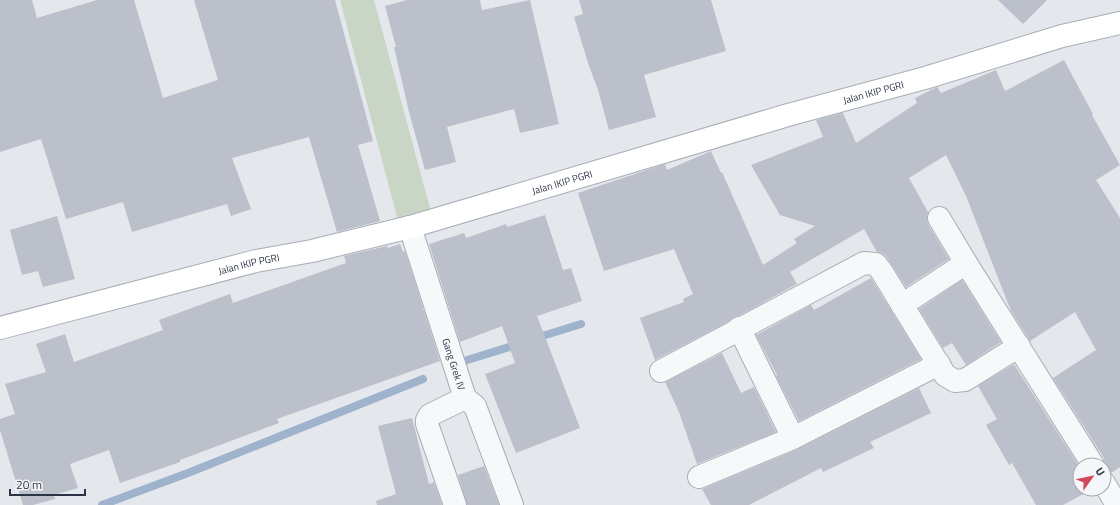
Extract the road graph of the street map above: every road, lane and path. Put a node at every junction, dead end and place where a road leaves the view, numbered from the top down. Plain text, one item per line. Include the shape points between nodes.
1 (1120, 23) edge
2 (939, 218) dead end
3 (410, 227) junction
4 (966, 263) junction
5 (902, 305) junction
6 (0, 328) edge
7 (738, 328) junction
8 (1019, 346) junction
9 (939, 364) junction
10 (661, 371) dead end
11 (465, 398) junction
12 (793, 438) junction
13 (1087, 457) edge
14 (699, 477) dead end
15 (454, 505) edge
16 (512, 505) edge

1 - 3 main road, Jalan IKIP PGRI via 1062,36
2 - 4 street
3 - 6 main road, Jalan IKIP PGRI via 312,251 242,264
3 - 11 street, Gang Grek IV
4 - 5 street
4 - 8 street
5 - 7 street via 876,264 864,263
5 - 9 street
7 - 10 street
7 - 12 street
8 - 9 street via 965,380 955,381 945,375
8 - 13 street
9 - 12 street
11 - 15 street, Gang Grek IV via 430,415 427,420
11 - 16 street via 475,406
12 - 14 street

